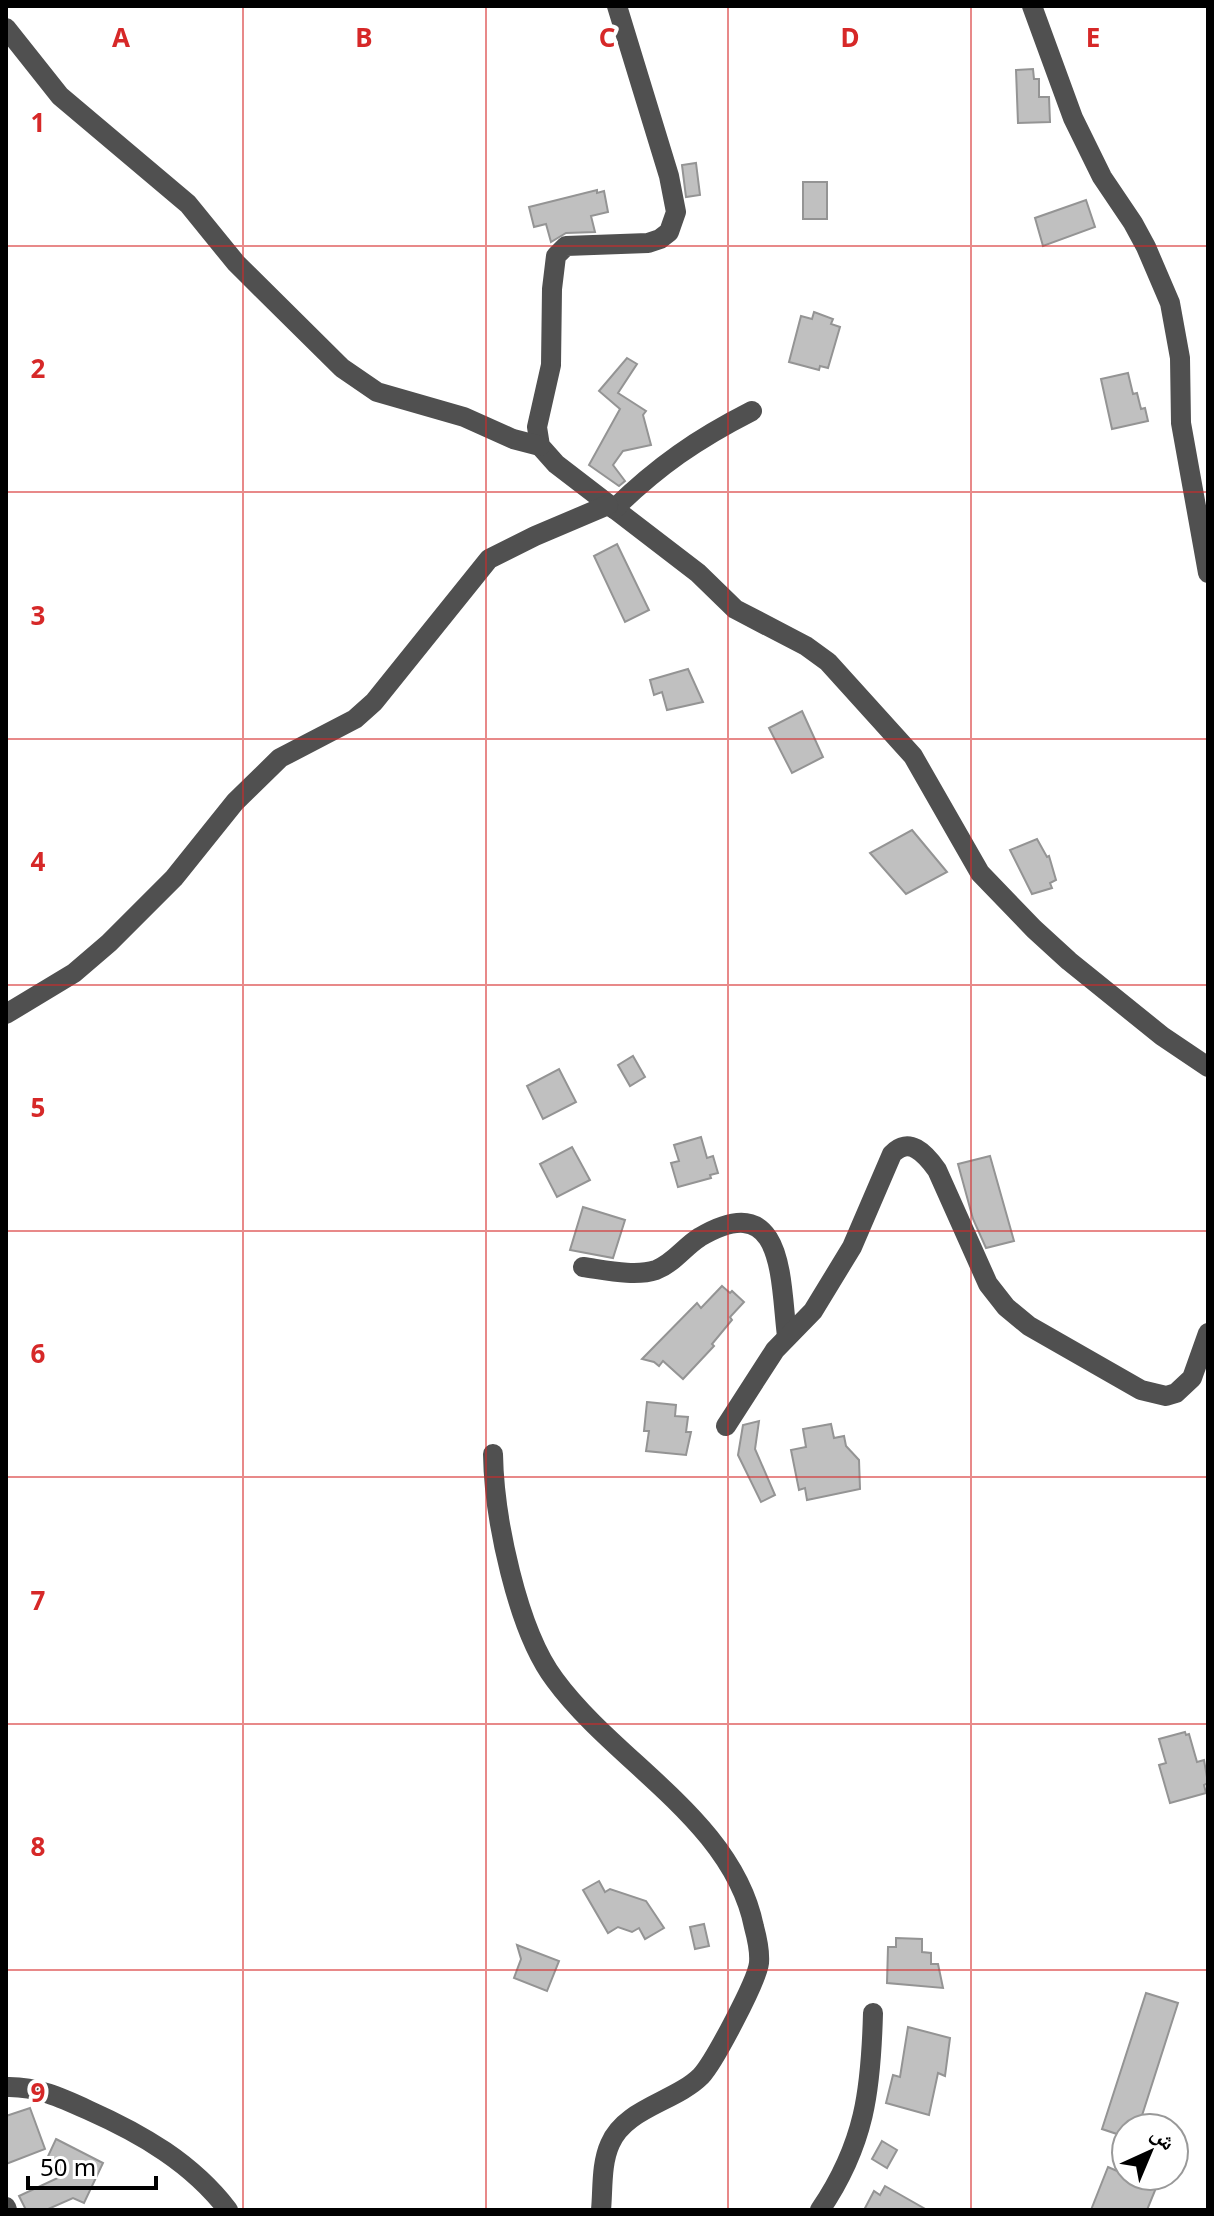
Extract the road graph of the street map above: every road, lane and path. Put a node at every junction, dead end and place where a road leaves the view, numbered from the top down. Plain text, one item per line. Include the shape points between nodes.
1 (617, 6) edge
2 (1032, 6) edge
3 (6, 28) edge
4 (752, 411) dead end
5 (540, 446) junction
6 (611, 507) junction
7 (1208, 573) edge
8 (6, 1014) edge
9 (1208, 1067) edge
10 (583, 1267) dead end
11 (1208, 1333) edge
12 (787, 1336) junction
13 (726, 1426) dead end
14 (493, 1454) dead end
15 (873, 2013) dead end
16 (6, 2087) edge
17 (228, 2210) edge
18 (601, 2210) edge
19 (820, 2210) edge

1 - 5 street via 676,212 673,225 660,239 566,246 556,256 551,365 537,427
2 - 7 street via 1073,118 1146,247 1170,303 1180,358 1181,423
3 - 5 street via 60,96 188,204 236,263 342,368 377,392
4 - 6 street via 676,454
5 - 6 street
6 - 8 street via 489,559 365,711 280,758 109,943 74,973
6 - 9 street via 698,573 735,609 828,662 913,756 980,873 1069,961
10 - 12 street via 646,1272 672,1262 706,1234 749,1223 766,1232 777,1257
11 - 12 street via 1192,1378 1166,1396 1141,1390 1029,1326 988,1284 937,1170 908,1145 892,1154 852,1247 813,1311
12 - 13 street
14 - 18 street via 507,1563 540,1655 555,1680 618,1750 707,1833 742,1886 757,1940 759,1963 751,1988 701,2075 627,2121 609,2144
15 - 19 street via 866,2113 841,2176
16 - 17 street via 56,2095 120,2125 182,2163

